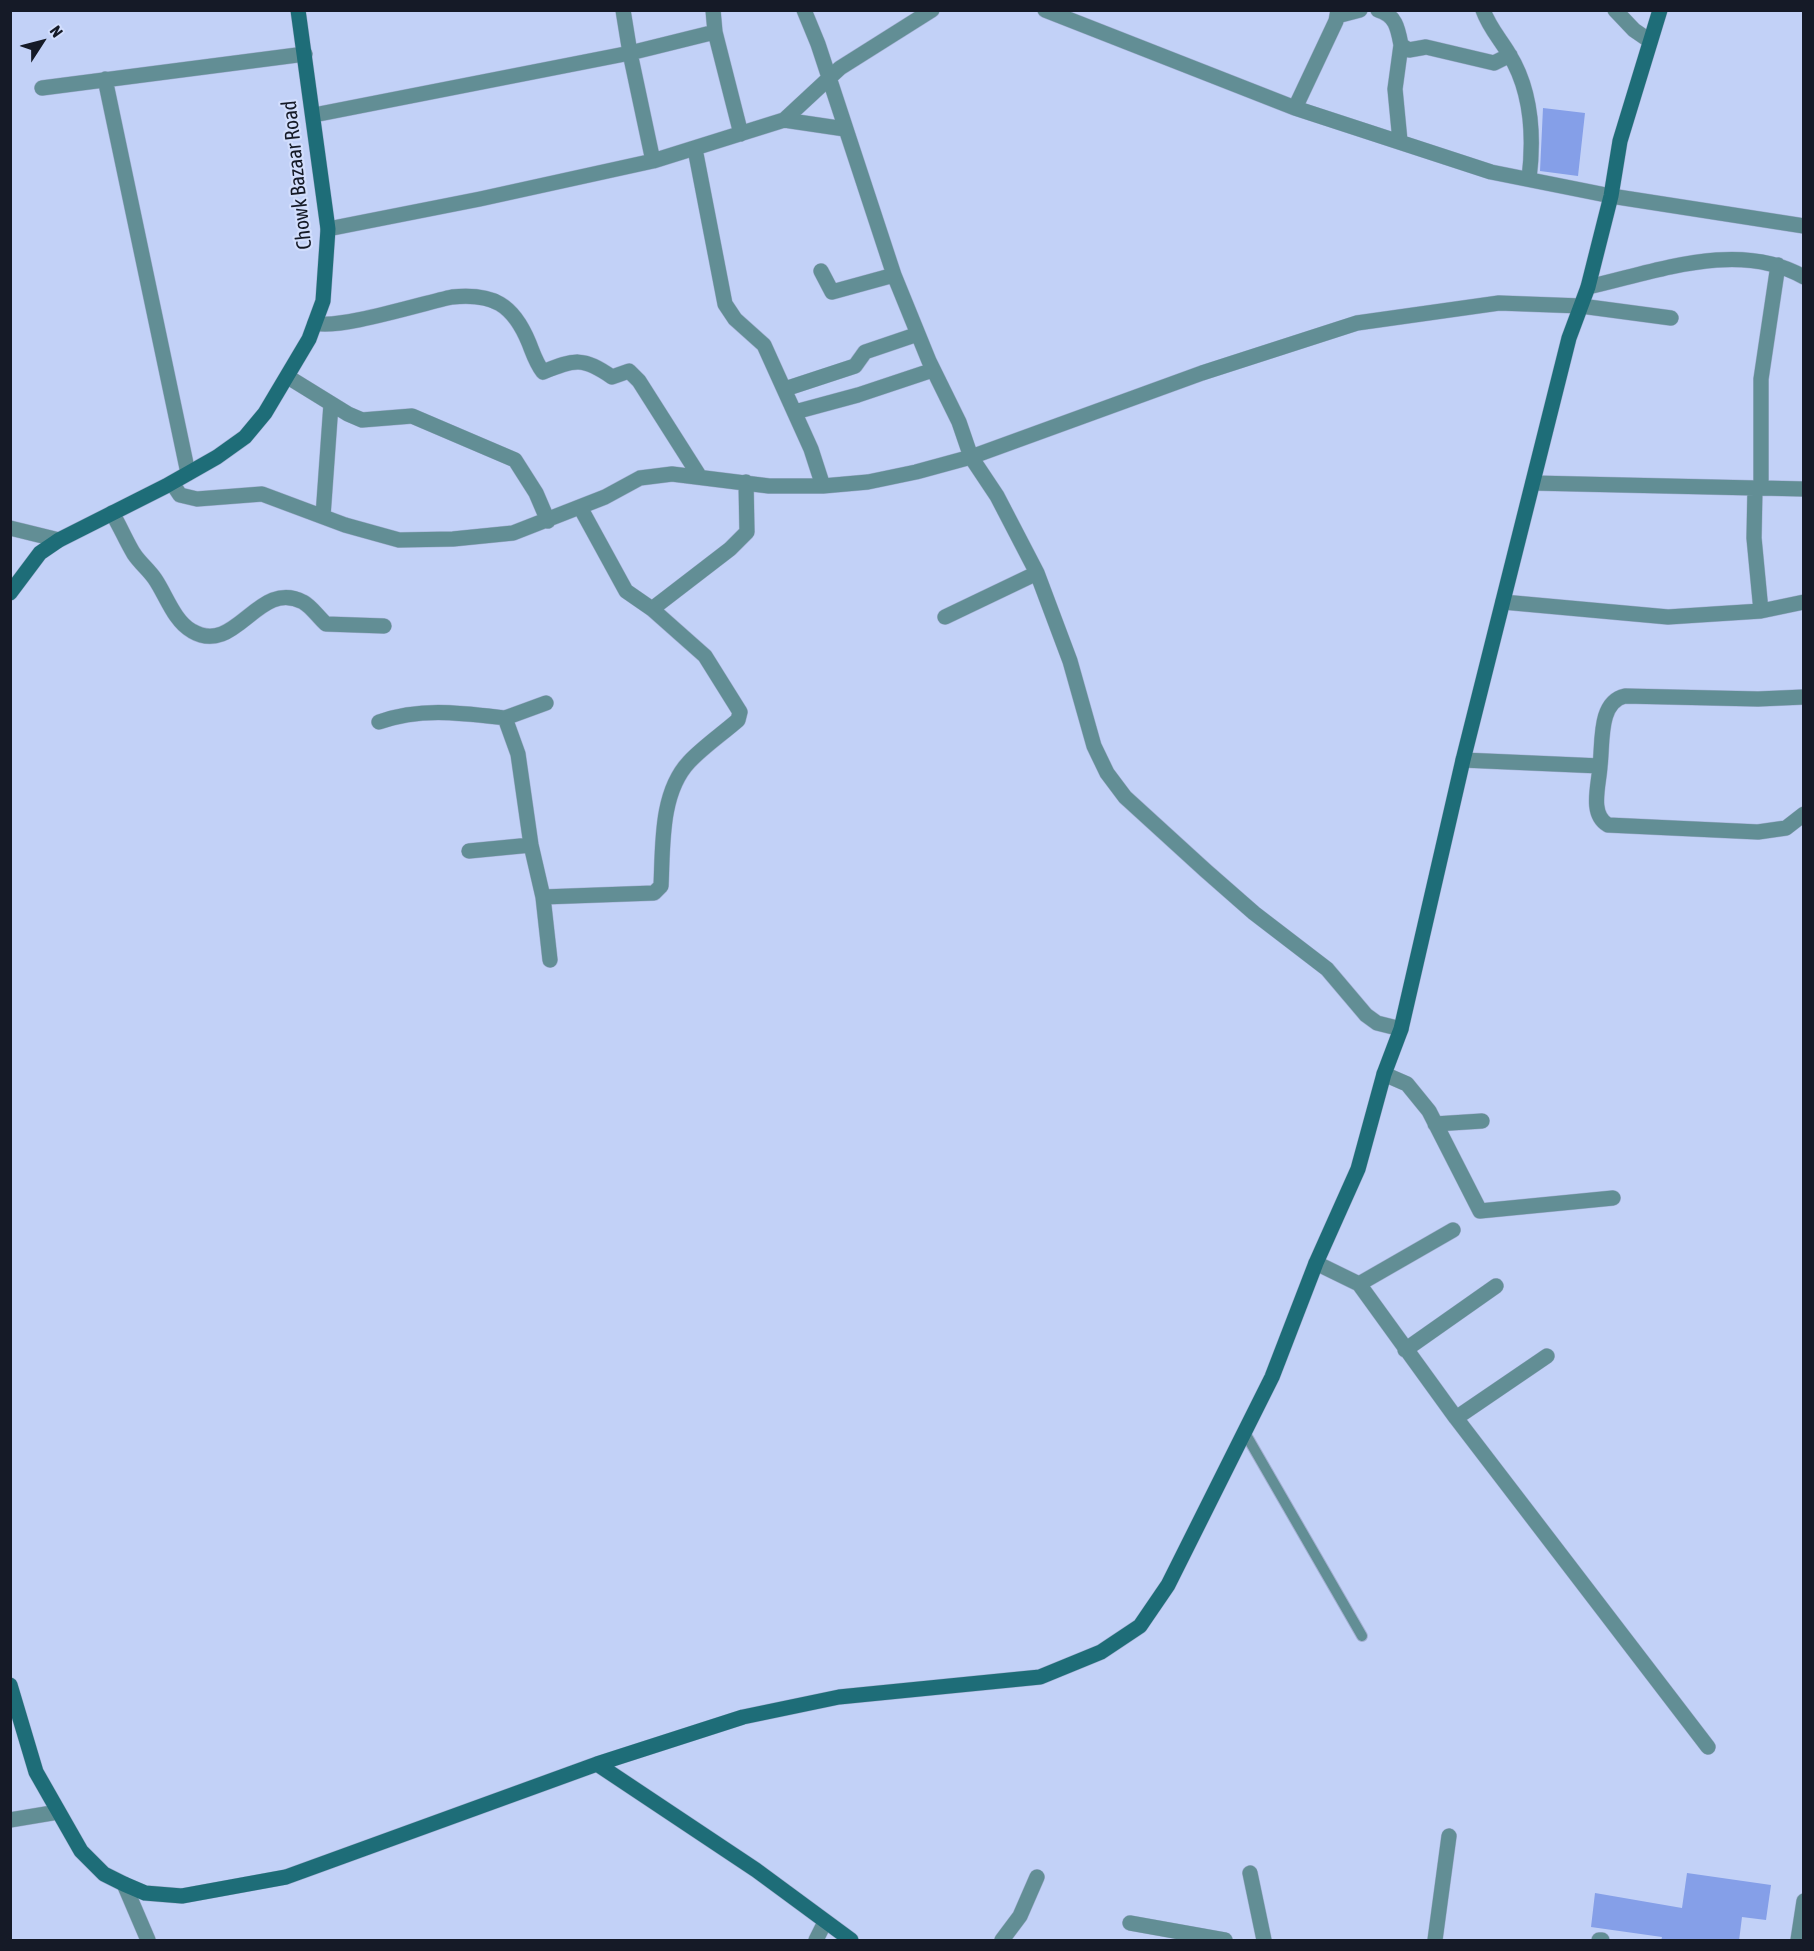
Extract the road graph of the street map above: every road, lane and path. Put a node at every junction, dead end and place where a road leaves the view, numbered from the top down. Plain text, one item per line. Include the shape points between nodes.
1 (298, 10) edge
2 (623, 10) edge
3 (712, 10) edge
4 (804, 10) edge
5 (932, 10) edge
6 (1045, 10) edge
7 (1360, 10) edge
8 (1483, 10) edge
9 (1615, 10) edge
10 (1660, 10) edge
11 (1385, 11) edge
12 (1338, 13) edge
13 (715, 32) junction
14 (1650, 41) junction
15 (1401, 45) junction
16 (630, 53) junction
17 (305, 54) junction
18 (1510, 55) junction
19 (105, 79) junction
20 (829, 79) junction
21 (42, 88) dead end
22 (1294, 108) junction
23 (314, 115) junction
24 (784, 120) junction
25 (845, 129) junction
26 (741, 135) junction
27 (1400, 141) junction
28 (695, 148) junction
29 (653, 161) junction
30 (1529, 179) junction
31 (1611, 196) junction
32 (1803, 226) edge
33 (328, 229) junction
34 (1778, 265) junction
35 (821, 271) dead end
36 (894, 275) junction
37 (1803, 277) edge
38 (1588, 287) junction
39 (1581, 306) junction
40 (1671, 318) dead end
41 (315, 323) junction
42 (918, 334) junction
43 (933, 370) junction
44 (288, 377) junction
45 (785, 389) junction
46 (331, 404) junction
47 (795, 412) junction
48 (971, 457) junction
49 (188, 474) junction
50 (699, 477) junction
51 (746, 482) junction
52 (172, 483) junction
53 (1533, 483) junction
54 (823, 486) junction
55 (1758, 488) junction
56 (1803, 489) edge
57 (580, 507) junction
58 (112, 513) junction
59 (323, 516) junction
60 (548, 521) junction
61 (10, 528) edge
62 (59, 540) junction
63 (1037, 573) junction
64 (10, 593) edge
65 (1503, 602) junction
66 (1803, 602) edge
67 (652, 609) junction
68 (1761, 611) junction
69 (945, 617) dead end
70 (384, 626) dead end
71 (1803, 697) edge
72 (546, 703) dead end
73 (505, 718) junction
74 (379, 722) dead end
75 (1463, 760) junction
76 (1600, 766) junction
77 (1803, 814) edge
78 (531, 845) junction
79 (469, 850) dead end
80 (543, 897) junction
81 (550, 960) dead end
82 (1401, 1029) junction
83 (1384, 1074) junction
84 (1482, 1121) dead end
85 (1435, 1124) junction
86 (1613, 1198) dead end
87 (1453, 1230) dead end
88 (1316, 1263) junction
89 (1359, 1284) junction
90 (1496, 1286) dead end
91 (1406, 1350) junction
92 (1547, 1356) dead end
93 (1456, 1418) junction
94 (1245, 1433) junction
95 (1362, 1636) dead end
96 (10, 1685) edge
97 (1708, 1747) dead end
98 (597, 1764) junction
99 (58, 1812) junction
100 (10, 1820) edge
101 (1449, 1836) dead end
102 (1250, 1873) dead end
103 (1037, 1877) dead end
104 (124, 1884) junction
105 (1803, 1901) edge
106 (825, 1922) junction
107 (1130, 1923) dead end
108 (148, 1941) edge
109 (816, 1941) edge
110 (851, 1941) edge
111 (1002, 1941) edge
112 (1225, 1941) edge
113 (1264, 1941) edge
114 (1435, 1941) edge
115 (1798, 1941) edge

1 - 17 main road, Chowk Bazaar Road
2 - 16 street
3 - 13 street
4 - 20 street
5 - 20 street via 840,68
6 - 22 street
7 - 12 street
8 - 18 street
9 - 14 street
10 - 14 main road
11 - 15 street via 1395,21
12 - 22 street
13 - 16 street
13 - 26 street
14 - 31 main road via 1620,141
15 - 18 street via 1409,50 1426,47 1494,63
15 - 27 street via 1395,89
16 - 23 street
16 - 29 street
17 - 19 street
17 - 23 main road, Chowk Bazaar Road
18 - 30 street via 1530,110
19 - 21 street
19 - 49 street
20 - 24 street
20 - 25 street
22 - 27 street
23 - 33 main road, Chowk Bazaar Road
24 - 25 street
24 - 26 street
25 - 36 street
26 - 28 street
27 - 30 street via 1491,172
28 - 29 street
28 - 45 street via 725,304 735,319 764,345
29 - 33 street
30 - 31 street
31 - 32 street
31 - 38 main road
33 - 41 main road, Chowk Bazaar Road via 323,301
34 - 37 street
34 - 38 street via 1745,258 1707,261
34 - 55 street via 1761,379
35 - 36 street via 832,292
36 - 42 street
38 - 39 main road
39 - 40 street
39 - 48 street via 1499,303 1357,323 1202,373
39 - 53 main road via 1569,338
41 - 44 main road, Chowk Bazaar Road
41 - 50 street via 346,323 452,297 469,295 496,300 519,322 543,372 578,360 589,362 612,377 629,371
42 - 43 street
42 - 45 street via 865,352 855,366
43 - 47 street
43 - 48 street via 959,422
44 - 46 street
44 - 49 main road, Chowk Bazaar Road via 245,437
45 - 47 street
46 - 59 street
46 - 60 street via 363,420 412,416 515,460
47 - 54 street
48 - 54 street via 887,478
48 - 63 street via 997,496
49 - 52 main road, Chowk Bazaar Road
50 - 51 street
50 - 57 street via 672,474 640,478
51 - 54 street
51 - 67 street via 747,532
52 - 58 main road, Chowk Bazaar Road
52 - 59 street via 180,495 196,499 262,494
53 - 55 street
53 - 65 main road
55 - 56 street
55 - 68 street via 1754,538
57 - 60 street
57 - 67 street via 626,591
58 - 62 main road, Chowk Bazaar Road
58 - 70 street via 135,554 191,631 207,636 222,634 242,623 260,604 275,598 304,602 326,624
59 - 60 street via 399,540 513,533
61 - 62 street
62 - 64 main road, Chowk Bazaar Road via 40,553
63 - 69 street
63 - 82 street via 1070,661 1094,746 1125,797 1254,913 1327,969 1366,1015 1377,1023
65 - 68 street via 1668,616
65 - 75 main road
66 - 68 street
67 - 80 street via 705,656 733,697 740,712 738,720 688,763 676,782 667,805 661,886 654,893
71 - 76 street via 1616,698 1607,707
72 - 73 street
73 - 74 street via 405,713
73 - 78 street via 518,754
75 - 76 street
75 - 82 main road
76 - 77 street via 1596,814 1608,825 1758,832 1786,828
78 - 79 street
78 - 80 street
80 - 81 street
82 - 83 main road
83 - 85 street via 1407,1084
83 - 88 main road via 1358,1168
84 - 85 street
85 - 86 street via 1480,1211
87 - 89 street
88 - 89 street
88 - 94 main road via 1272,1377
89 - 91 street
90 - 91 street
91 - 93 street
92 - 93 street
93 - 97 street
94 - 95 lane
94 - 98 main road via 1168,1585 1140,1626 1101,1652 1040,1677 839,1697 744,1717
96 - 99 main road via 36,1772
98 - 104 main road via 286,1877 182,1896 145,1893
98 - 106 main road via 756,1870
99 - 100 street
99 - 104 main road via 81,1851 104,1874
101 - 114 street
102 - 113 street
103 - 111 street via 1020,1916
104 - 108 street
105 - 115 street
106 - 109 street
106 - 110 main road
107 - 112 street

